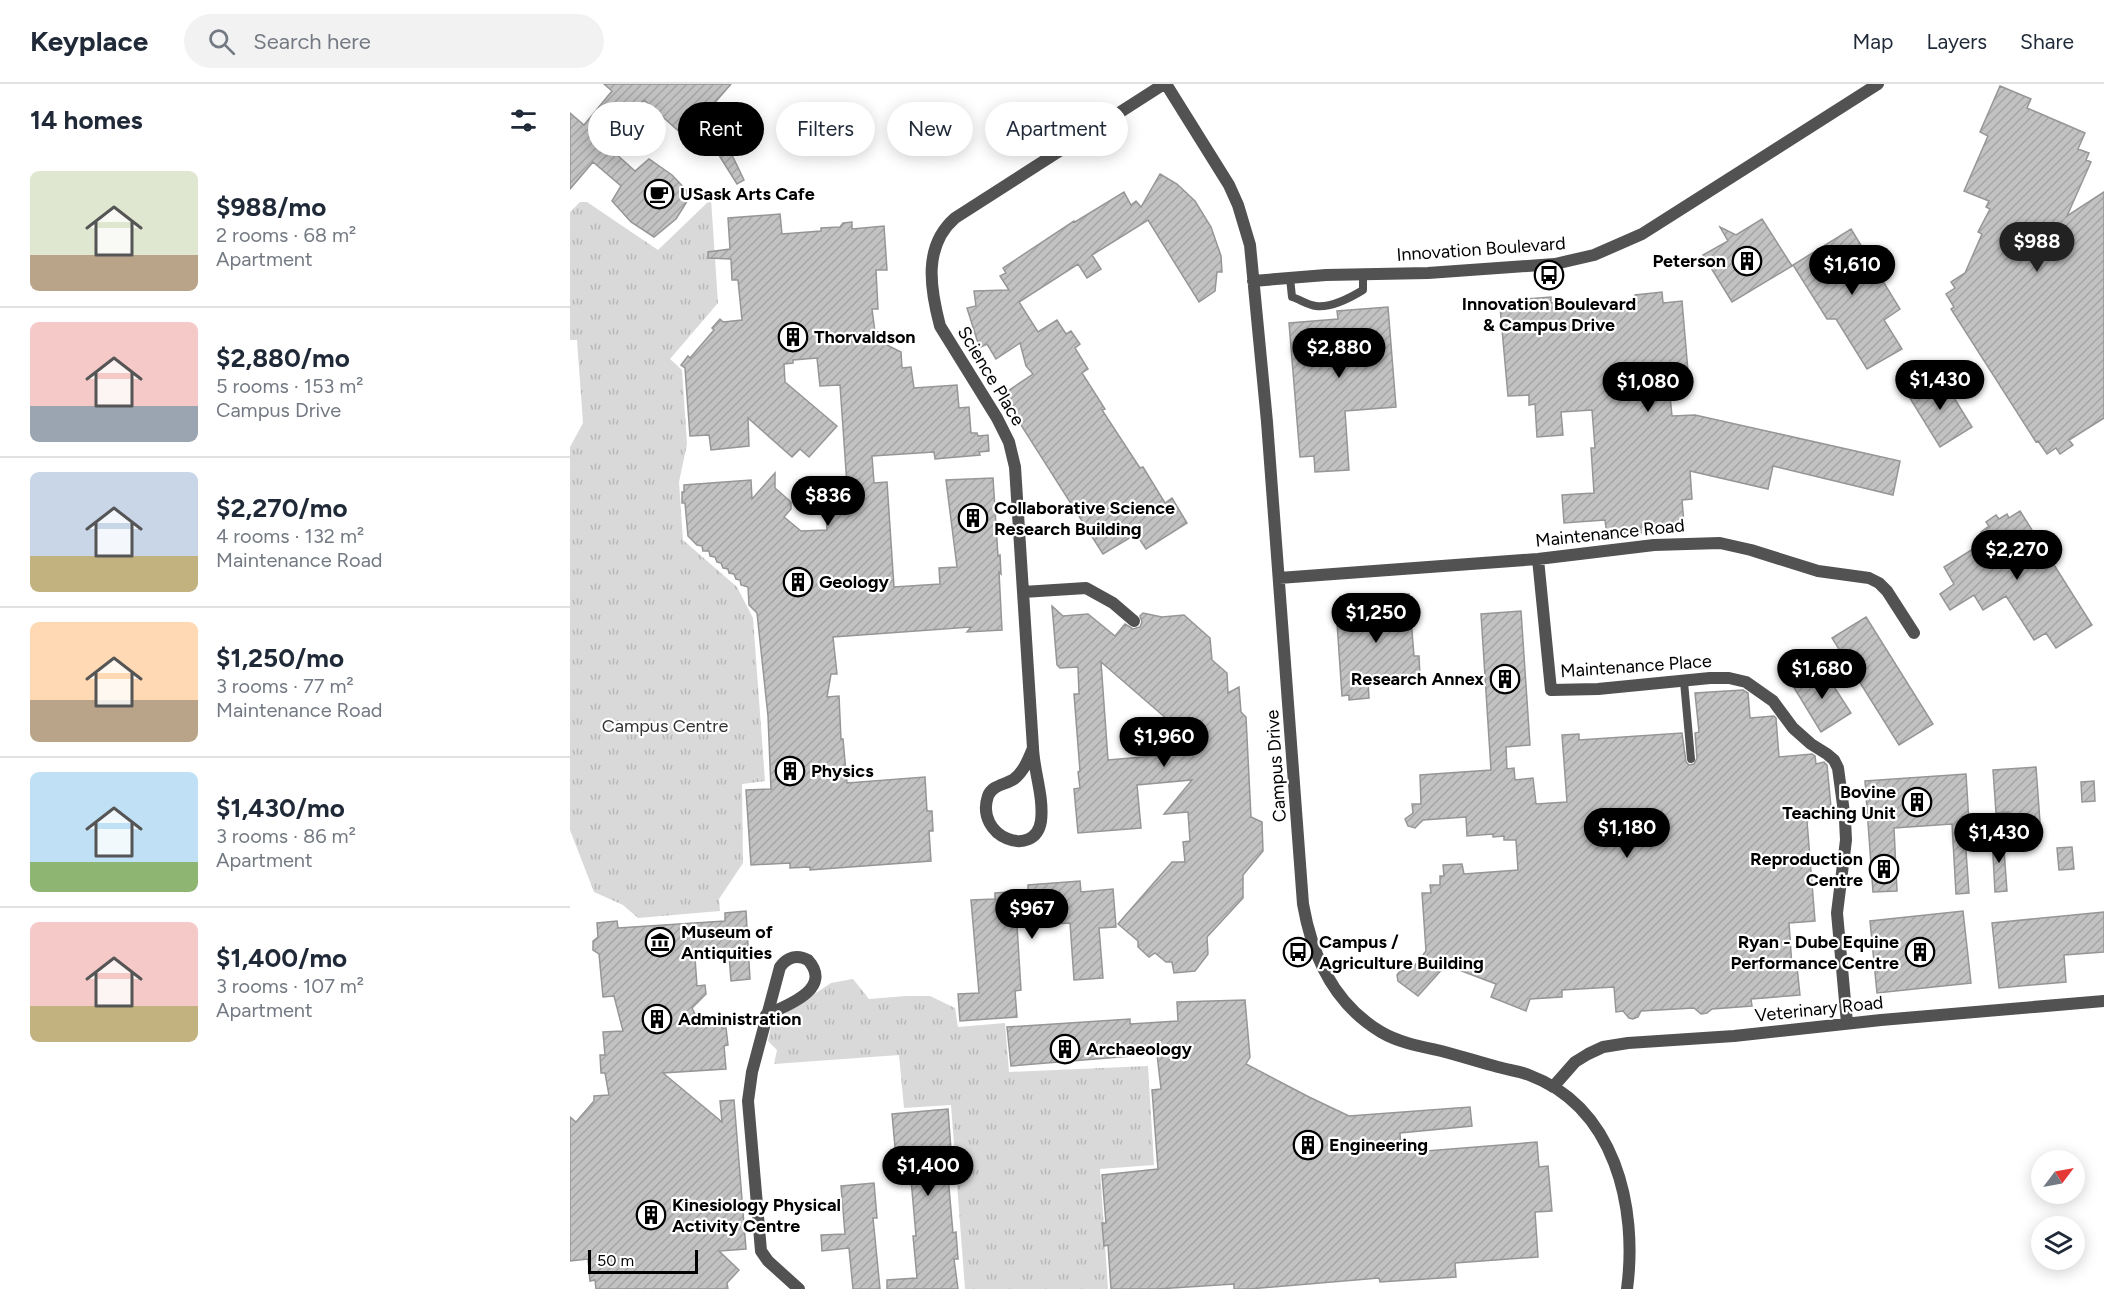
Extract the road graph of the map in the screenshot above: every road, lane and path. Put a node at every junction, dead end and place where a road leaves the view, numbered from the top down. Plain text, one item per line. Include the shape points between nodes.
1 (1165, 84) edge
2 (1878, 84) edge
3 (1363, 274) junction
4 (1290, 278) junction
5 (1253, 281) junction
6 (1538, 559) junction
7 (1279, 578) junction
8 (1023, 592) junction
9 (1134, 621) dead end
10 (1914, 633) dead end
11 (1684, 682) junction
12 (1033, 748) junction
13 (1691, 759) dead end
14 (1012, 780) junction
15 (1038, 788) junction
16 (2104, 1001) edge
17 (766, 1015) junction
18 (1847, 1023) junction
19 (1553, 1087) junction
20 (799, 1289) edge
21 (1627, 1289) edge

1 - 5 street, Campus Drive via 1238,205 1250,245
1 - 8 street, Science Place via 975,204 943,229 935,244 932,274 940,326 1009,442 1015,466
2 - 3 street, Innovation Boulevard via 1642,234 1605,251 1555,264
3 - 4 street, Innovation Boulevard
3 - 4 lane via 1363,290 1347,299 1316,306 1292,297
4 - 5 street, Innovation Boulevard
5 - 7 street, Campus Drive
6 - 7 street, Maintenance Road
6 - 10 street, Maintenance Road via 1654,545 1727,544 1818,571 1869,578 1887,591
6 - 11 street, Maintenance Place via 1551,690
7 - 19 street, Campus Drive via 1304,904 1310,936 1327,978 1359,1016 1382,1032 1416,1046 1529,1075
8 - 9 street via 1086,588
8 - 12 street, Science Place
11 - 13 lane
11 - 18 street, Maintenance Place via 1720,678 1746,682 1773,701 1793,728 1834,760 1838,768 1845,851 1837,913
12 - 14 street, Science Place
12 - 15 street, Science Place
14 - 15 street via 1031,782
14 - 15 street, Science Place via 991,791 987,799 988,822 1011,841 1031,838 1039,830
16 - 18 street, Veterinary Road
17 - 17 street via 797,1000 815,983 814,968 804,958 788,959 780,967
17 - 20 street via 748,1101 761,1251
18 - 19 street, Veterinary Road via 1603,1047 1575,1062
19 - 21 street, Campus Drive via 1587,1116 1612,1154 1619,1173 1629,1233

